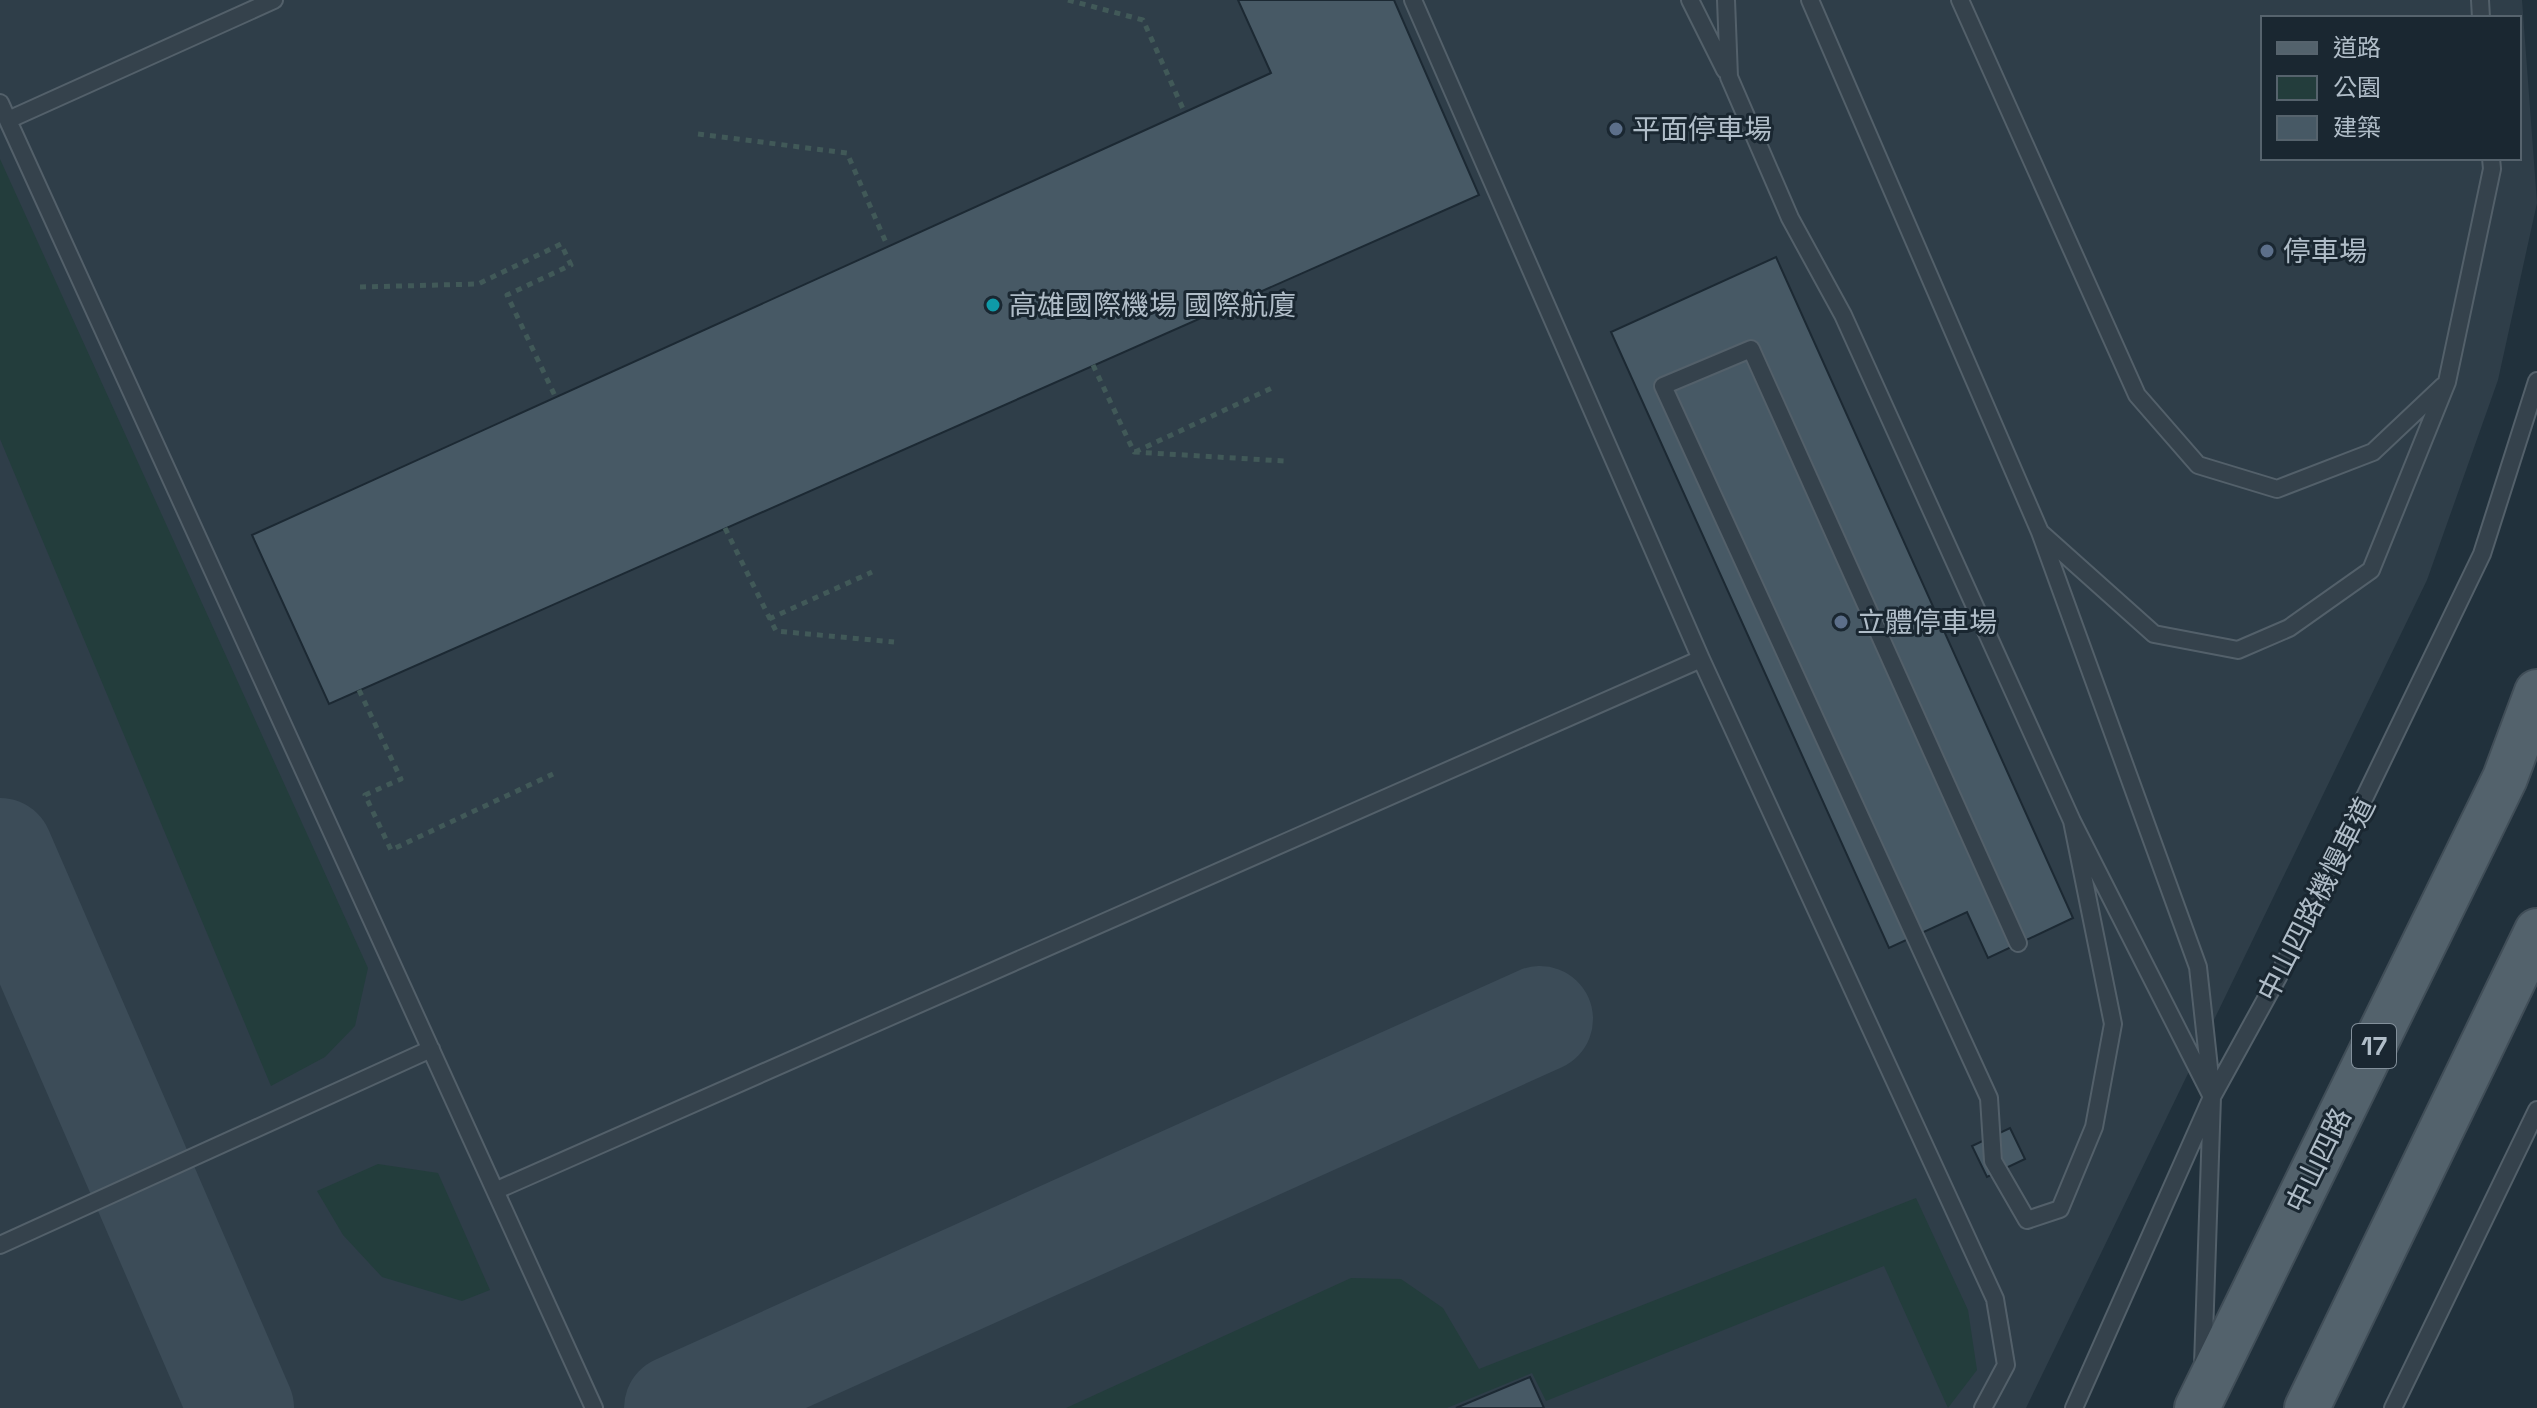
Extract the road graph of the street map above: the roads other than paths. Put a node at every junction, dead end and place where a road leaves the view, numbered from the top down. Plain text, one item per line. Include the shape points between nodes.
1 (274, 0) edge
2 (1413, 0) edge
3 (1690, 0) edge
4 (1726, 0) edge
5 (1810, 0) edge
6 (1960, 0) edge
7 (1729, 77) junction
8 (0, 103) edge
9 (8, 120) junction
10 (2491, 160) edge
11 (2537, 381) edge
12 (2447, 382) junction
13 (2040, 532) junction
14 (1701, 659) junction
15 (2537, 692) edge
16 (2072, 821) junction
17 (2537, 931) edge
18 (2018, 943) dead end
19 (431, 1049) junction
20 (2212, 1097) junction
21 (2537, 1110) edge
22 (497, 1190) junction
23 (0, 1245) edge
24 (2199, 1402) edge
25 (594, 1408) edge
26 (1983, 1408) edge
27 (2074, 1408) edge
28 (2307, 1408) edge
29 (2393, 1408) edge

1 - 9 lane
2 - 14 lane
3 - 7 lane
4 - 7 lane
5 - 13 lane
6 - 12 lane via 2137,395 2198,465 2277,489 2373,452
7 - 16 lane
8 - 9 lane
9 - 19 lane
10 - 12 lane
11 - 20 lane, 中山四路機慢車道 via 2482,554 2278,977
12 - 13 lane via 2371,570 2289,628 2238,650 2154,634
13 - 20 lane via 2198,967
14 - 22 lane
14 - 26 lane via 1995,1299 2006,1365
15 - 24 main road, 中山四路 / 17 via 2505,778
16 - 18 lane via 2113,1024 2094,1127 2060,1209 2027,1220 1993,1161 1989,1098 1663,386 1751,349
16 - 20 lane
17 - 28 main road
19 - 22 lane
19 - 23 lane
20 - 24 lane
20 - 27 lane, 中山四路機慢車道
21 - 29 lane
22 - 25 lane

